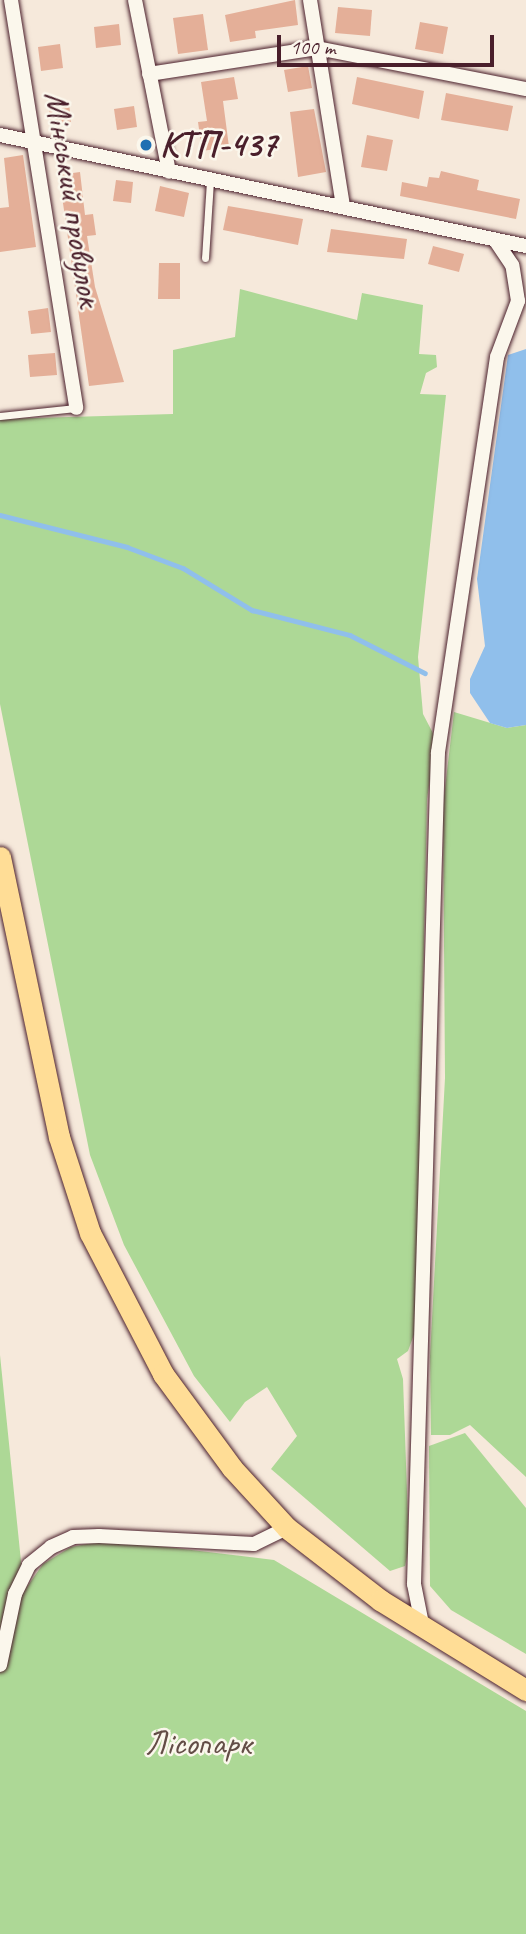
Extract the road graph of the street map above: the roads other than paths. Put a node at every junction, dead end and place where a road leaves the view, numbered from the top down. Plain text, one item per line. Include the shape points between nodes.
1 (11, 0) edge
2 (135, 0) edge
3 (310, 0) edge
4 (317, 48) junction
5 (149, 74) junction
6 (526, 89) edge
7 (0, 135) edge
8 (34, 142) junction
9 (169, 172) junction
10 (210, 180) junction
11 (343, 205) junction
12 (495, 240) junction
13 (526, 246) edge
14 (205, 258) dead end
15 (522, 296) edge
16 (76, 408) joint
17 (0, 416) edge
18 (0, 857) edge
19 (287, 1528) junction
20 (423, 1629) junction
21 (3, 1635) edge
22 (0, 1665) edge
23 (526, 1690) edge

1 - 8 street, Мінський провулок
2 - 5 street
3 - 4 street
4 - 5 street
4 - 6 street
4 - 11 street
5 - 9 street
7 - 8 street
8 - 9 street
8 - 16 street, Мінський провулок
9 - 10 street
10 - 11 street
10 - 14 lane
11 - 12 street
12 - 13 street
12 - 15 street via 512,265
15 - 20 street via 497,357 438,752 414,1584
16 - 17 lane
18 - 19 main road via 60,1137 90,1233 163,1374 232,1468
19 - 20 main road
19 - 21 street via 254,1544 73,1537 29,1565
20 - 23 main road
21 - 22 street

